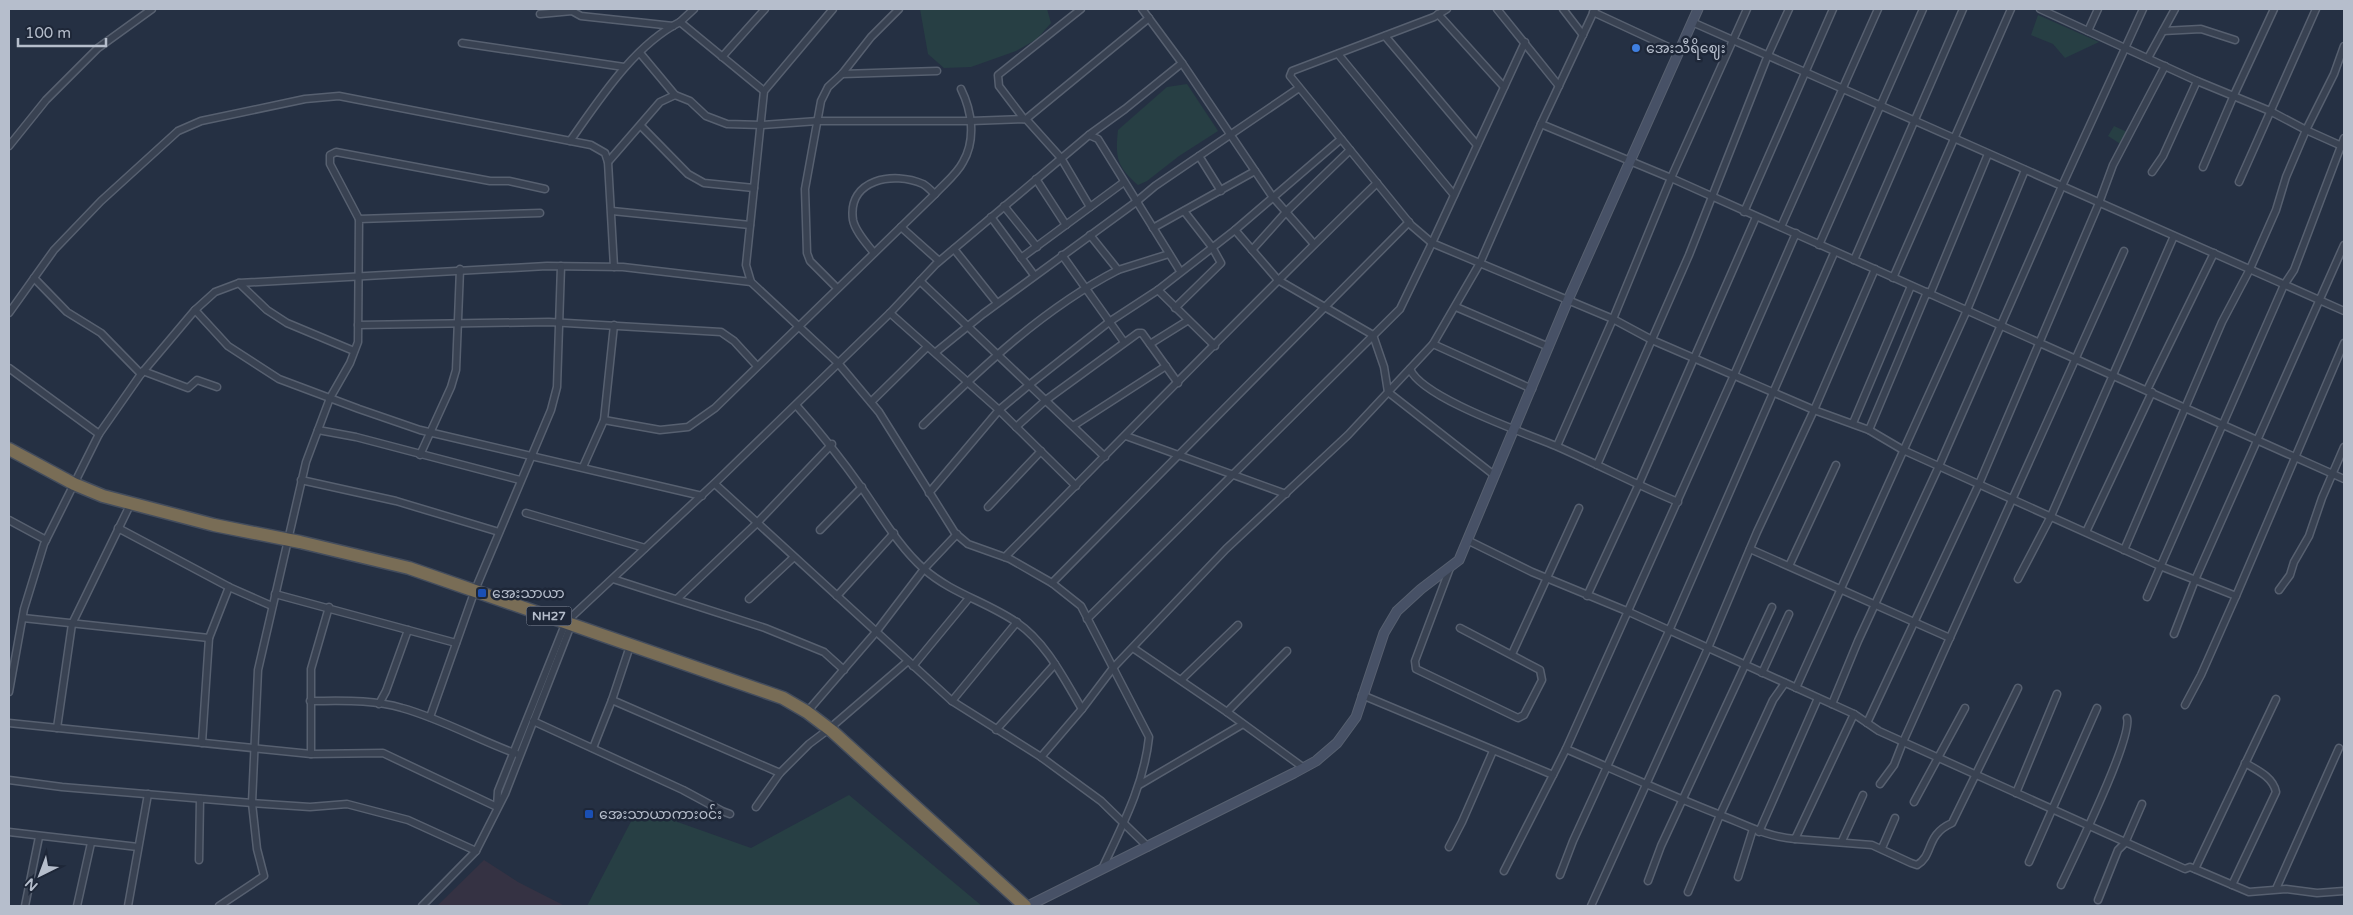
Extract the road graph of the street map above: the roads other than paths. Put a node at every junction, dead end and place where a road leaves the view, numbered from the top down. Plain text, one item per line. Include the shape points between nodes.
1 (152, 9) edge
2 (765, 9) edge
3 (833, 9) edge
4 (898, 9) edge
5 (1081, 9) edge
6 (1142, 9) edge
7 (1447, 9) edge
8 (1497, 9) edge
9 (1564, 9) edge
10 (1698, 9) edge
11 (1747, 9) edge
12 (1789, 9) edge
13 (1833, 9) edge
14 (1878, 9) edge
15 (1923, 9) edge
16 (1963, 9) edge
17 (2011, 9) edge
18 (2040, 9) edge
19 (2098, 9) edge
20 (2143, 9) edge
21 (2175, 9) edge
22 (2274, 9) edge
23 (2316, 9) edge
24 (1594, 10) edge
25 (689, 11) edge
26 (2055, 12) edge
27 (540, 14) dead end
28 (1438, 14) junction
29 (1149, 18) junction
30 (680, 22) junction
31 (1692, 22) junction
32 (673, 26) junction
33 (2088, 31) junction
34 (2163, 31) junction
35 (1583, 35) junction
36 (1385, 36) junction
37 (1733, 40) junction
38 (2234, 40) dead end
39 (1524, 42) junction
40 (462, 43) dead end
41 (2344, 46) edge
42 (2126, 48) junction
43 (1679, 52) junction
44 (640, 53) junction
45 (1338, 54) junction
46 (1768, 55) junction
47 (722, 57) junction
48 (2148, 58) junction
49 (1182, 63) junction
50 (2165, 66) junction
51 (624, 67) junction
52 (937, 71) dead end
53 (1806, 72) junction
54 (842, 74) junction
55 (2197, 81) junction
56 (1559, 86) junction
57 (1504, 87) junction
58 (1299, 88) junction
59 (1842, 88) junction
60 (961, 89) dead end
61 (764, 91) junction
62 (675, 95) junction
63 (2234, 95) junction
64 (1880, 106) junction
65 (2270, 111) junction
66 (1025, 119) junction
67 (818, 121) junction
68 (971, 121) junction
69 (1914, 121) junction
70 (1540, 124) junction
71 (762, 125) junction
72 (641, 126) junction
73 (2306, 130) junction
74 (1089, 135) junction
75 (1230, 135) junction
76 (2344, 138) edge
77 (1341, 139) junction
78 (1954, 139) junction
79 (570, 141) junction
80 (1477, 145) junction
81 (9, 146) edge
82 (2343, 146) edge
83 (1350, 150) junction
84 (1988, 154) junction
85 (1199, 156) junction
86 (1061, 158) junction
87 (1630, 161) junction
88 (608, 162) junction
89 (2204, 167) dead end
90 (2025, 170) junction
91 (1255, 171) junction
92 (2152, 172) dead end
93 (1671, 178) junction
94 (1036, 179) junction
95 (1124, 182) junction
96 (2239, 182) dead end
97 (1377, 183) junction
98 (2062, 186) junction
99 (754, 188) junction
100 (545, 189) dead end
101 (1221, 190) junction
102 (934, 194) junction
103 (1454, 195) junction
104 (1272, 196) junction
105 (1712, 196) junction
106 (1136, 202) junction
107 (2099, 203) junction
108 (1004, 206) junction
109 (1090, 207) junction
110 (612, 211) junction
111 (1184, 211) junction
112 (1286, 212) junction
113 (1744, 212) junction
114 (540, 213) dead end
115 (991, 217) junction
116 (1756, 217) junction
117 (359, 219) junction
118 (1409, 222) junction
119 (750, 225) junction
120 (1066, 225) junction
121 (901, 227) junction
122 (1781, 227) junction
123 (1153, 228) junction
124 (1235, 230) junction
125 (1796, 233) junction
126 (1090, 235) junction
127 (2174, 236) junction
128 (1432, 243) junction
129 (1314, 244) junction
130 (1819, 245) junction
131 (2344, 245) edge
132 (1037, 247) junction
133 (1212, 247) junction
134 (954, 249) junction
135 (1252, 250) junction
136 (2124, 251) dead end
137 (874, 253) junction
138 (1834, 253) junction
139 (1170, 254) junction
140 (2214, 254) junction
141 (1062, 255) junction
142 (1021, 258) junction
143 (1854, 260) junction
144 (939, 261) junction
145 (1480, 263) junction
146 (561, 266) junction
147 (614, 267) junction
148 (2250, 269) junction
149 (460, 270) junction
150 (1118, 270) junction
151 (1875, 270) junction
152 (1180, 271) junction
153 (360, 275) junction
154 (1034, 276) junction
155 (34, 278) junction
156 (1893, 278) junction
157 (1278, 280) junction
158 (920, 281) junction
159 (751, 282) junction
160 (239, 283) junction
161 (2284, 285) junction
162 (1911, 286) junction
163 (1085, 287) junction
164 (837, 288) junction
165 (1158, 290) junction
166 (1928, 293) junction
167 (1568, 300) junction
168 (2321, 301) junction
169 (997, 303) junction
170 (11, 305) edge
171 (1326, 307) junction
172 (1456, 307) junction
173 (1175, 308) junction
174 (195, 310) junction
175 (1966, 310) junction
176 (2344, 311) edge
177 (9, 313) edge
178 (890, 313) junction
179 (1613, 320) junction
180 (1187, 321) junction
181 (559, 322) junction
182 (1109, 322) junction
183 (459, 324) junction
184 (358, 325) junction
185 (614, 325) junction
186 (798, 325) junction
187 (2001, 325) junction
188 (968, 328) junction
189 (1373, 335) junction
190 (1652, 340) junction
191 (1124, 342) junction
192 (2039, 342) junction
193 (2344, 343) edge
194 (1150, 344) junction
195 (1433, 344) junction
196 (1214, 346) junction
197 (927, 347) junction
198 (1549, 347) junction
199 (354, 351) junction
200 (936, 352) junction
201 (998, 354) junction
202 (1694, 358) junction
203 (2076, 358) junction
204 (838, 363) junction
205 (757, 366) junction
206 (1166, 366) junction
207 (9, 368) edge
208 (1410, 369) junction
209 (142, 373) junction
210 (1734, 375) junction
211 (2113, 375) junction
212 (968, 381) junction
213 (1178, 383) junction
214 (1029, 385) junction
215 (217, 386) dead end
216 (1532, 389) junction
217 (2149, 391) junction
218 (1388, 392) junction
219 (1775, 393) junction
220 (330, 398) junction
221 (1046, 400) junction
222 (871, 402) junction
223 (796, 405) junction
224 (2186, 408) junction
225 (999, 410) junction
226 (1814, 410) junction
227 (604, 420) junction
228 (1853, 423) junction
229 (2222, 423) junction
230 (923, 425) dead end
231 (1073, 426) junction
232 (1016, 427) junction
233 (1515, 429) junction
234 (318, 430) junction
235 (1869, 430) junction
236 (429, 432) junction
237 (99, 434) junction
238 (1126, 436) junction
239 (2258, 439) junction
240 (832, 444) junction
241 (1557, 446) junction
242 (2344, 447) edge
243 (9, 448) edge
244 (1902, 450) junction
245 (1041, 451) junction
246 (420, 455) junction
247 (531, 455) junction
248 (1179, 456) junction
249 (2297, 456) junction
250 (1105, 457) junction
251 (1597, 465) junction
252 (1836, 465) dead end
253 (1939, 466) junction
254 (583, 467) junction
255 (2334, 473) junction
256 (1231, 474) junction
257 (1494, 476) junction
258 (2344, 479) edge
259 (301, 480) junction
260 (520, 480) junction
261 (74, 484) junction
262 (715, 484) junction
263 (1979, 484) junction
264 (1076, 486) junction
265 (1638, 486) junction
266 (862, 487) junction
267 (929, 493) junction
268 (1286, 494) junction
269 (702, 496) junction
270 (2013, 500) junction
271 (1678, 502) junction
272 (131, 503) junction
273 (988, 507) dead end
274 (1579, 508) dead end
275 (526, 512) dead end
276 (2051, 516) junction
277 (9, 520) edge
278 (757, 523) junction
279 (118, 528) junction
280 (820, 530) dead end
281 (499, 532) junction
282 (2086, 532) junction
283 (894, 533) junction
284 (957, 534) junction
285 (288, 539) junction
286 (46, 540) junction
287 (1468, 540) junction
288 (646, 548) junction
289 (1750, 549) junction
290 (2124, 550) junction
291 (794, 557) junction
292 (1005, 557) junction
293 (1789, 566) junction
294 (2160, 566) junction
295 (1450, 568) junction
296 (924, 569) junction
297 (613, 578) junction
298 (1548, 579) junction
299 (2018, 580) dead end
300 (2196, 580) junction
301 (1052, 582) junction
302 (229, 587) junction
303 (475, 590) junction
304 (1841, 590) junction
305 (2279, 590) dead end
306 (275, 594) junction
307 (836, 596) junction
308 (1587, 596) junction
309 (2236, 596) junction
310 (2147, 597) dead end
311 (969, 598) junction
312 (677, 599) junction
313 (749, 599) dead end
314 (1875, 605) junction
315 (272, 606) junction
316 (1772, 607) dead end
317 (328, 608) junction
318 (1629, 612) junction
319 (1789, 614) dead end
320 (23, 618) junction
321 (1087, 619) junction
322 (1017, 622) junction
323 (1914, 622) junction
324 (569, 623) junction
325 (72, 624) junction
326 (1238, 625) dead end
327 (1460, 628) dead end
328 (408, 630) junction
329 (1669, 631) junction
330 (876, 632) junction
331 (2174, 634) dead end
332 (209, 638) junction
333 (1950, 638) junction
334 (456, 643) junction
335 (630, 646) junction
336 (1133, 648) junction
337 (1708, 648) junction
338 (1287, 651) dead end
339 (1512, 654) junction
340 (908, 660) junction
341 (1055, 664) junction
342 (1744, 665) junction
343 (913, 666) junction
344 (1113, 668) junction
345 (844, 670) junction
346 (1762, 673) junction
347 (1181, 680) junction
348 (1785, 683) junction
349 (1796, 688) junction
350 (2018, 688) dead end
351 (9, 692) edge
352 (2057, 694) dead end
353 (1362, 695) junction
354 (1818, 698) junction
355 (2276, 698) dead end
356 (612, 700) junction
357 (310, 701) junction
358 (952, 701) junction
359 (379, 704) junction
360 (1832, 704) junction
361 (2185, 705) dead end
362 (1965, 708) dead end
363 (2097, 708) dead end
364 (1082, 709) junction
365 (808, 712) junction
366 (1227, 712) junction
367 (1854, 714) junction
368 (430, 718) junction
369 (2127, 718) dead end
370 (533, 721) junction
371 (9, 723) edge
372 (1868, 723) junction
373 (1243, 724) junction
374 (57, 728) junction
375 (829, 729) junction
376 (996, 730) junction
377 (1903, 742) junction
378 (202, 743) junction
379 (254, 748) junction
380 (593, 748) junction
381 (2339, 748) dead end
382 (1566, 749) junction
383 (1493, 752) junction
384 (311, 754) junction
385 (517, 754) junction
386 (1041, 757) junction
387 (1940, 758) junction
388 (2245, 763) junction
389 (1608, 767) junction
390 (1304, 768) junction
391 (780, 773) junction
392 (1553, 775) junction
393 (1977, 775) junction
394 (9, 780) edge
395 (1645, 784) junction
396 (1880, 784) dead end
397 (1139, 785) junction
398 (2016, 792) junction
399 (148, 794) junction
400 (1862, 795) dead end
401 (200, 798) junction
402 (1682, 801) junction
403 (1914, 802) dead end
404 (252, 803) junction
405 (2142, 804) dead end
406 (497, 807) junction
407 (756, 807) dead end
408 (2051, 808) junction
409 (730, 814) dead end
410 (1720, 815) junction
411 (1894, 818) dead end
412 (1124, 823) junction
413 (2089, 826) junction
414 (1756, 830) junction
415 (9, 832) edge
416 (39, 837) junction
417 (1795, 839) junction
418 (1842, 841) junction
419 (91, 843) junction
420 (2125, 844) junction
421 (138, 847) junction
422 (1148, 847) junction
423 (1449, 847) dead end
424 (1882, 848) junction
425 (476, 851) junction
426 (198, 860) dead end
427 (2028, 862) dead end
428 (2195, 869) junction
429 (1102, 870) junction
430 (1504, 871) dead end
431 (1560, 875) dead end
432 (1738, 877) dead end
433 (1648, 880) dead end
434 (2061, 885) dead end
435 (2232, 885) junction
436 (2276, 889) junction
437 (2344, 891) edge
438 (1688, 892) dead end
439 (2098, 900) dead end
440 (25, 906) edge
441 (77, 906) edge
442 (128, 906) edge
443 (219, 906) edge
444 (422, 906) edge
445 (1027, 906) edge
446 (1591, 906) edge

1 - 81 street via 98,48 46,100
2 - 47 street
3 - 61 street
4 - 54 street via 871,36
5 - 66 street via 998,75 1002,91
6 - 29 street
7 - 28 street
8 - 39 street
9 - 35 street
10 - 31 main road
11 - 37 street
12 - 46 street
13 - 53 street
14 - 59 street
15 - 64 street
16 - 69 street
17 - 78 street
18 - 26 street
19 - 33 street
20 - 42 street
21 - 34 street
22 - 63 street
23 - 65 street
24 - 35 street
24 - 43 street
25 - 30 street
26 - 33 street
27 - 32 street via 572,11 581,16
28 - 36 street
28 - 57 street
29 - 49 street
29 - 66 street
30 - 32 street
30 - 47 street
31 - 37 street
31 - 43 main road
32 - 44 street
33 - 42 street
34 - 38 street via 2201,29
34 - 48 street
35 - 56 street
36 - 45 street
36 - 80 street
37 - 46 street
37 - 93 street
39 - 56 street
39 - 57 street
40 - 51 street
41 - 73 street
42 - 48 street
42 - 98 street
43 - 87 main road
44 - 51 street
44 - 62 street
45 - 58 street via 1290,73
45 - 103 street
46 - 53 street
46 - 105 street
47 - 61 street
48 - 50 street
49 - 74 street
49 - 75 street
50 - 55 street
50 - 107 street via 2113,165
51 - 79 street
52 - 54 street
53 - 59 street
53 - 113 street
54 - 67 street via 828,87 821,101
55 - 63 street
55 - 92 street via 2163,156
56 - 70 street
57 - 80 street
58 - 75 street
58 - 77 street
59 - 64 street
59 - 122 street
60 - 68 street
61 - 71 street
62 - 71 street via 690,101 706,116 727,124
62 - 72 street via 660,102
63 - 65 street
63 - 89 street
64 - 69 street
64 - 130 street
65 - 73 street
65 - 96 street
66 - 68 street
66 - 86 street
67 - 68 street
67 - 71 street
67 - 164 street via 805,189 807,254
68 - 102 street via 969,148 963,163
69 - 78 street
69 - 143 street
70 - 87 street
70 - 145 street
71 - 99 street
72 - 88 street
72 - 99 street via 688,174 704,183
73 - 82 street
73 - 148 street
74 - 86 street
74 - 95 street via 1098,139
75 - 85 street
75 - 91 street
76 - 82 street
77 - 83 street
77 - 104 street
78 - 84 street
78 - 156 street
79 - 88 street via 591,145 605,153
79 - 155 street via 339,96 305,99 201,122 178,131 101,201 54,250
80 - 103 street
82 - 161 street via 2299,257
83 - 97 street
83 - 112 street
84 - 90 street
84 - 166 street
85 - 101 street
85 - 106 street
86 - 94 street
86 - 109 street
87 - 93 street
87 - 167 main road
88 - 110 street
90 - 98 street
90 - 175 street
91 - 101 street
91 - 104 street
93 - 105 street
93 - 179 street
94 - 108 street
94 - 120 street
95 - 106 street
95 - 109 street
97 - 118 street
97 - 129 street
98 - 107 street
98 - 187 street
99 - 119 street
100 - 117 street via 336,152 330,155 330,164
101 - 111 street
102 - 121 street
102 - 137 street via 924,184 896,179 869,184 861,189 855,202 853,220
103 - 128 street
104 - 112 street
104 - 124 street
105 - 113 street
105 - 190 street
106 - 123 street
106 - 126 street
107 - 127 street
107 - 192 street
108 - 115 street
108 - 132 street
109 - 120 street
110 - 119 street
110 - 147 street
111 - 123 street
111 - 133 street
112 - 129 street
112 - 135 street
113 - 116 street
114 - 117 street
115 - 134 street
115 - 142 street
116 - 122 street
116 - 202 street
117 - 153 street
118 - 128 street
118 - 171 street
119 - 159 street via 746,266
120 - 132 street
121 - 137 street
121 - 144 street
122 - 125 street
123 - 139 street
124 - 133 street
124 - 135 street
125 - 130 street
125 - 210 street
126 - 141 street
126 - 150 street
127 - 140 street
127 - 211 street
128 - 145 street
128 - 189 street via 1400,309
129 - 157 street
130 - 138 street
131 - 168 street
132 - 142 street
133 - 152 street
133 - 173 street via 1220,265
134 - 144 street
134 - 169 street
135 - 157 street
136 - 203 street
137 - 164 street
138 - 143 street
138 - 219 street
139 - 150 street
139 - 152 street
140 - 148 street
140 - 217 street
141 - 154 street
141 - 163 street
142 - 154 street
143 - 151 street
144 - 158 street
145 - 167 street
145 - 172 street
146 - 147 street
146 - 149 street
146 - 181 street
147 - 159 street
148 - 161 street
148 - 224 street via 2222,322
149 - 153 street
149 - 183 street
150 - 163 street
151 - 156 street
151 - 226 street
152 - 165 street
153 - 160 street
153 - 184 street
154 - 169 street
155 - 170 street
155 - 209 street via 67,312 102,333
156 - 162 street
157 - 171 street
157 - 196 street
158 - 178 street
158 - 188 street
159 - 186 street
160 - 174 street via 215,292
160 - 199 street via 287,324
161 - 168 street
161 - 229 street
162 - 166 street
162 - 228 street
163 - 182 street
163 - 201 street
164 - 186 street
165 - 173 street
165 - 182 street
166 - 175 street
166 - 235 street
167 - 179 street
167 - 198 main road
168 - 176 street
168 - 239 street
169 - 188 street
170 - 177 street
171 - 189 street
171 - 248 street
172 - 195 street
172 - 198 street
173 - 180 street
174 - 209 street
174 - 220 street via 228,346 279,379
175 - 187 street
175 - 244 street
178 - 197 street
178 - 204 street
179 - 190 street
179 - 241 street
180 - 194 street
180 - 196 street
181 - 183 street
181 - 185 street
181 - 247 street via 557,387 551,410
182 - 191 street
182 - 214 street
183 - 184 street
183 - 236 street via 456,370
184 - 199 street via 358,342
185 - 205 street via 721,332
185 - 227 street
186 - 204 street
186 - 205 street
187 - 192 street
187 - 253 street
188 - 200 street
188 - 201 street
189 - 218 street via 1384,366
189 - 256 street
190 - 202 street
190 - 251 street
191 - 194 street via 1142,333
191 - 221 street
192 - 203 street
192 - 263 street
193 - 249 street
194 - 206 street
195 - 208 street
195 - 216 street
196 - 213 street
197 - 200 street
197 - 222 street
198 - 216 main road
199 - 220 street
200 - 212 street
201 - 212 street
201 - 214 street
202 - 210 street
202 - 265 street
203 - 211 street
203 - 270 street
204 - 222 street
204 - 223 street
205 - 227 street via 715,408 688,426 660,430
206 - 213 street
206 - 231 street
207 - 237 street
208 - 218 street
208 - 233 street via 1418,381 1460,406
209 - 215 street via 188,388 197,380
209 - 237 street
210 - 219 street
210 - 271 street
211 - 217 street
211 - 276 street
212 - 225 street
212 - 230 street
213 - 238 street
214 - 221 street
214 - 225 street
216 - 233 main road
217 - 224 street
217 - 282 street
218 - 257 street
218 - 268 street
219 - 226 street
219 - 329 street
220 - 234 street
220 - 236 street
221 - 231 street
221 - 232 street
222 - 267 street
223 - 240 street
223 - 262 street
224 - 229 street
224 - 290 street
225 - 232 street
225 - 267 street
226 - 228 street
226 - 289 street
227 - 254 street
228 - 235 street
229 - 239 street
229 - 294 street
231 - 250 street
232 - 245 street
233 - 241 street
233 - 257 main road
234 - 246 street
234 - 259 street
235 - 244 street
236 - 246 street
236 - 247 street
237 - 261 street
238 - 248 street
238 - 250 street
239 - 249 street
239 - 300 street
240 - 266 street
240 - 278 street
241 - 251 street
242 - 255 street
243 - 261 highway, NH27
244 - 253 street
244 - 304 street
245 - 264 street
245 - 273 street
246 - 260 street
247 - 254 street
247 - 260 street
248 - 256 street
248 - 301 street
249 - 255 street
249 - 309 street
250 - 264 street
251 - 265 street
252 - 293 street
253 - 263 street
253 - 314 street
254 - 269 street
255 - 258 street
255 - 305 street via 2309,536
256 - 268 street
256 - 321 street
257 - 287 main road
259 - 281 street via 396,501
259 - 285 street
260 - 281 street
261 - 272 highway, NH27
261 - 286 street
262 - 269 street
262 - 278 street
263 - 270 street
263 - 323 street
264 - 292 street
265 - 271 street
265 - 308 street
266 - 280 street
266 - 283 street
267 - 284 street
268 - 336 street via 1226,549
269 - 288 street
270 - 276 street
270 - 333 street
271 - 318 street
272 - 279 street
272 - 285 highway, NH27 via 214,525
274 - 298 street
275 - 288 street
276 - 282 street
276 - 299 street
277 - 286 street
278 - 291 street
278 - 312 street
279 - 302 street
279 - 325 street
281 - 303 street
282 - 290 street
283 - 296 street
283 - 307 street
284 - 292 street via 968,544
284 - 296 street
285 - 303 highway, NH27 via 409,568
285 - 306 street
286 - 320 street
287 - 295 main road via 1459,560
287 - 298 street
288 - 297 street
289 - 293 street
289 - 337 street
290 - 294 street
291 - 307 street
291 - 313 street
292 - 301 street
293 - 304 street
294 - 300 street
294 - 310 street
295 - 339 street via 1415,661 1416,669 1518,718 1524,715 1542,675 1540,670
295 - 353 main road via 1397,611 1384,633
296 - 311 street
296 - 330 street
297 - 312 street
297 - 324 street
298 - 308 street
298 - 339 street
300 - 309 street
300 - 331 street
301 - 321 street via 1081,606
302 - 315 street
302 - 332 street
303 - 324 highway, NH27
303 - 334 street
304 - 314 street
304 - 349 street
306 - 315 street
306 - 317 street
307 - 330 street
308 - 318 street
309 - 361 street
311 - 322 street
311 - 343 street
312 - 345 street via 765,628 824,652
314 - 323 street
314 - 360 street
315 - 379 street via 258,670
316 - 342 street
317 - 328 street
317 - 357 street via 311,670
318 - 329 street
318 - 382 street
319 - 346 street
320 - 325 street
320 - 351 street
321 - 344 street
322 - 341 street
322 - 358 street
323 - 333 street
323 - 372 street
324 - 335 highway, NH27
324 - 370 street
324 - 385 street
325 - 332 street
325 - 374 street
326 - 347 street
327 - 339 street
328 - 334 street
328 - 359 street
329 - 337 street
329 - 389 street
330 - 340 street
330 - 345 street
332 - 378 street
333 - 377 street
334 - 368 street
335 - 356 street
335 - 365 highway, NH27 via 783,698
336 - 344 street
336 - 347 street
337 - 342 street
337 - 395 street
338 - 366 street
340 - 343 street
340 - 375 street
341 - 364 street
341 - 376 street
342 - 346 street
342 - 402 street
343 - 358 street
344 - 364 street
344 - 397 street via 1148,738
345 - 365 street
346 - 348 street
347 - 366 street
348 - 349 street
348 - 410 street via 1773,700
349 - 354 street
350 - 393 street
352 - 398 street
353 - 383 street
353 - 390 main road via 1356,717 1336,744
354 - 360 street
354 - 414 street
355 - 388 street
356 - 380 street
356 - 391 street
357 - 359 street
357 - 384 street
358 - 376 street
359 - 368 street via 401,707
360 - 367 street
362 - 387 street
363 - 408 street
364 - 386 street
365 - 375 highway, NH27
366 - 373 street
367 - 372 street
367 - 417 street
368 - 385 street
369 - 413 street via 2129,724 2117,759
370 - 380 street
370 - 385 street
371 - 374 street
372 - 377 street
373 - 390 street
373 - 397 street
374 - 378 street
375 - 391 street
375 - 445 highway, NH27
376 - 386 street
377 - 387 street
377 - 396 street via 1894,765
378 - 379 street
379 - 384 street
379 - 404 street
380 - 409 street
381 - 436 street
382 - 389 street
382 - 392 street
383 - 392 street
383 - 423 street
384 - 406 street via 384,753
385 - 406 street via 505,794
386 - 412 street via 1101,801
387 - 393 street
387 - 403 street
388 - 428 street
388 - 435 street via 2270,780 2276,792
389 - 395 street
389 - 431 street via 1572,841
390 - 422 main road
391 - 407 street
392 - 430 street
393 - 398 street
393 - 424 street via 1952,823 1936,833 1923,862 1917,865 1910,863
394 - 399 street
395 - 402 street
395 - 446 street
397 - 412 street
398 - 408 street
399 - 401 street
399 - 421 street
400 - 418 street
401 - 404 street
401 - 426 street
402 - 410 street
402 - 433 street
404 - 425 street via 310,807 347,804 408,820
404 - 443 street via 257,849 264,876
405 - 420 street
406 - 425 street
408 - 413 street
408 - 427 street
410 - 414 street
410 - 438 street
411 - 424 street
412 - 422 street
412 - 429 street
413 - 420 street
413 - 434 street
414 - 417 street via 1778,838
414 - 432 street
415 - 416 street
416 - 419 street
416 - 440 street
417 - 418 street
418 - 424 street
419 - 421 street
419 - 441 street
420 - 428 street via 2185,869
420 - 439 street via 2118,850
421 - 442 street
422 - 429 main road
425 - 444 street
428 - 435 street
429 - 445 main road
435 - 436 street via 2249,892
436 - 437 street via 2317,893

